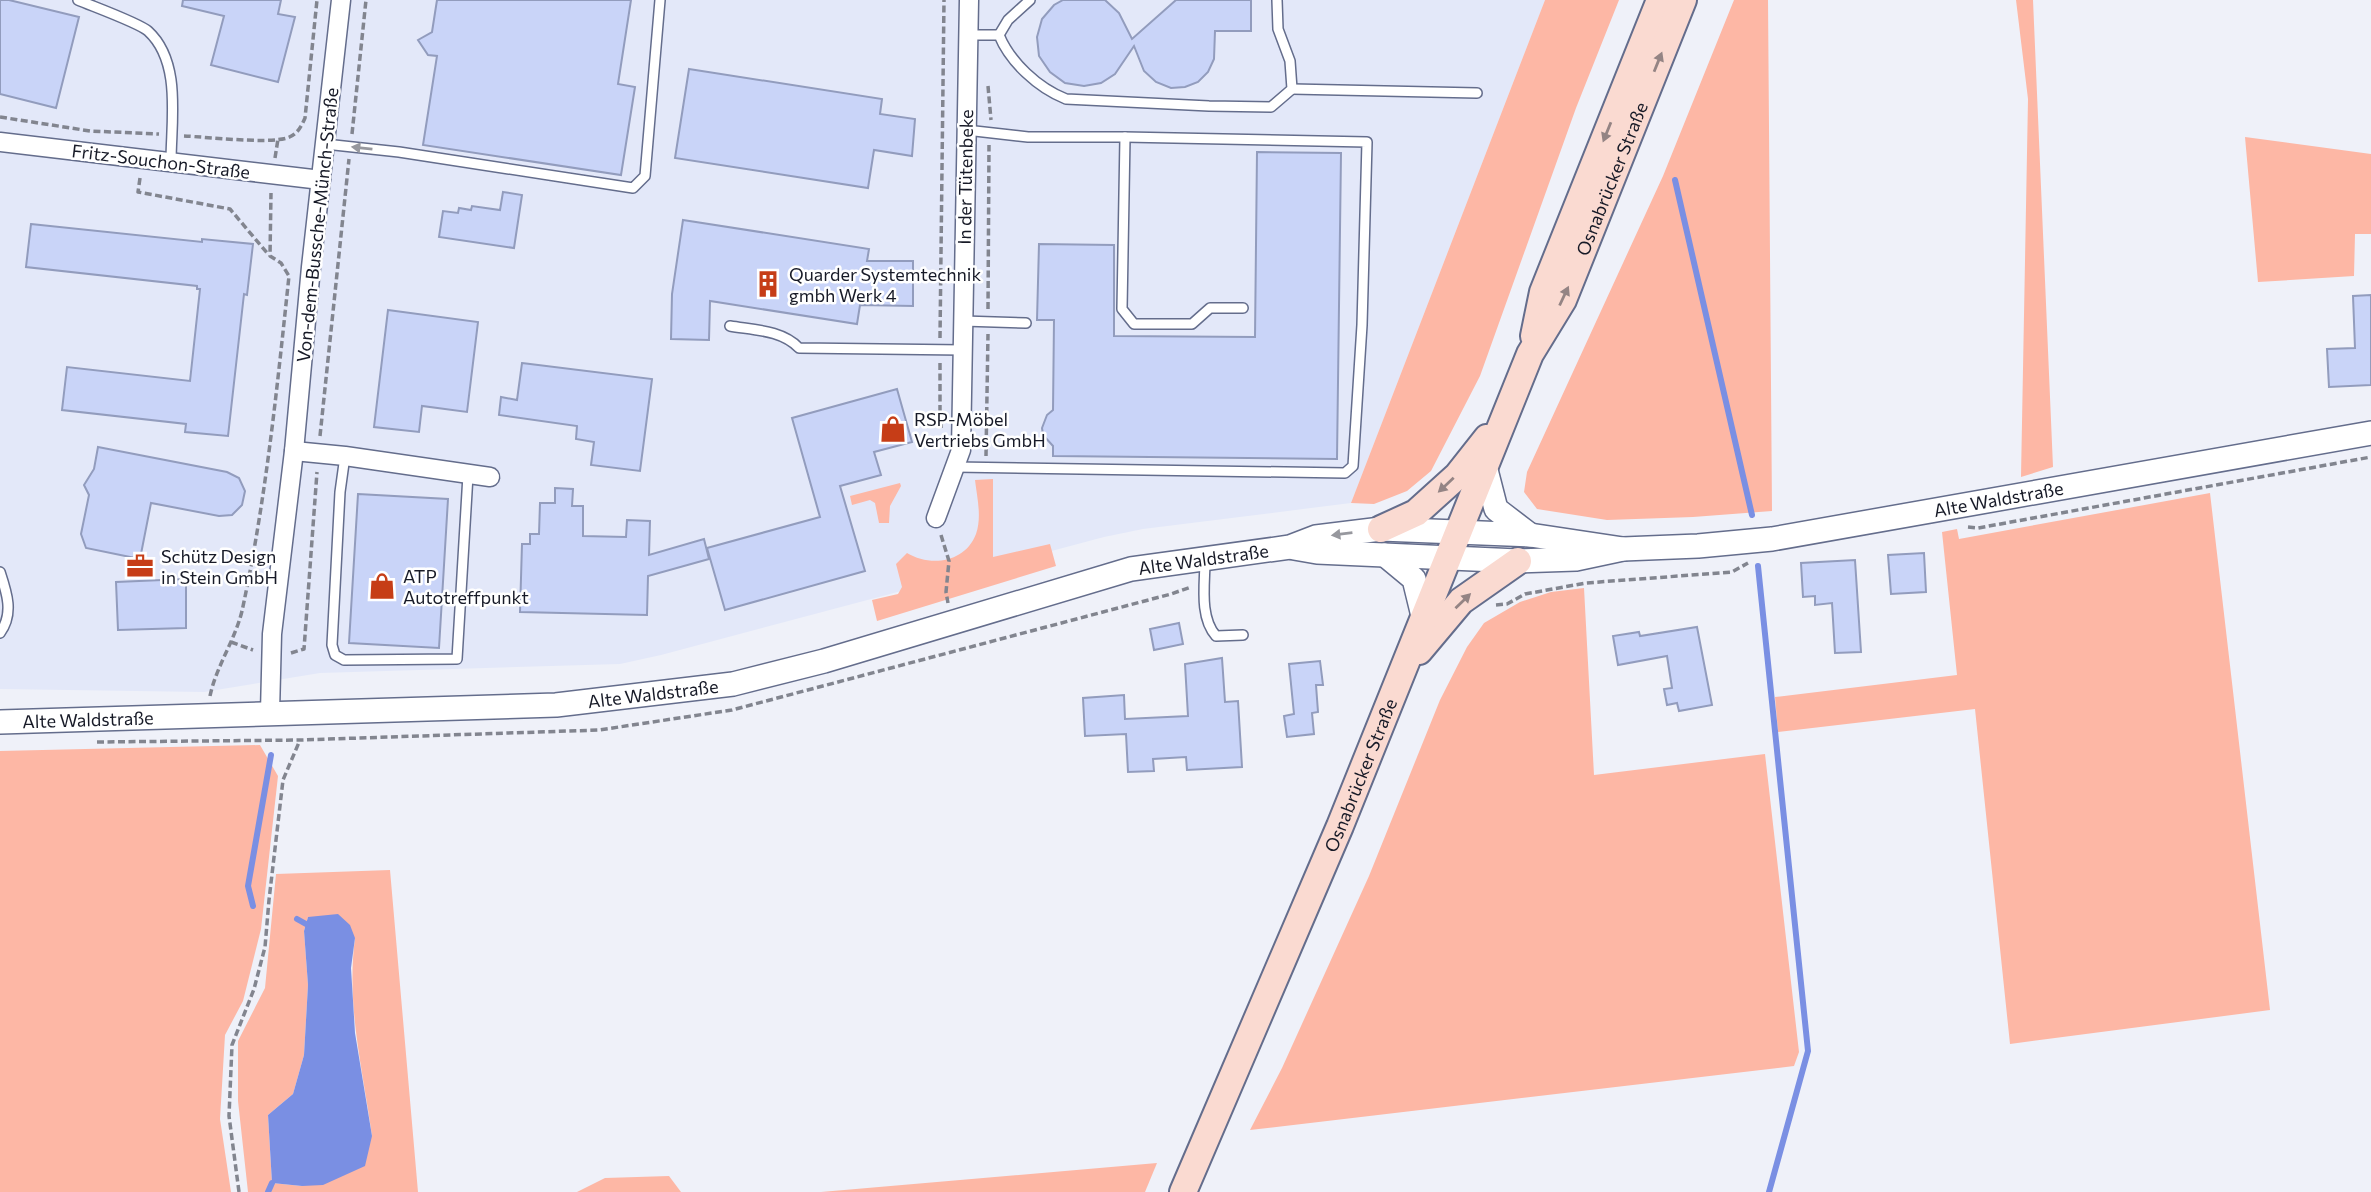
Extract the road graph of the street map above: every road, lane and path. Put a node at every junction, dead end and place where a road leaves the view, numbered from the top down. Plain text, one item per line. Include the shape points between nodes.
1 (78, 0) edge
2 (317, 0) edge
3 (341, 0) edge
4 (366, 0) edge
5 (660, 0) edge
6 (944, 0) edge
7 (968, 0) edge
8 (1030, 0) edge
9 (1277, 0) edge
10 (1660, 0) edge
11 (1683, 0) edge
12 (968, 35) junction
13 (999, 35) junction
14 (988, 86) dead end
15 (1292, 89) junction
16 (1477, 93) dead end
17 (0, 117) edge
18 (966, 130) junction
19 (989, 132) junction
20 (171, 135) junction
21 (1125, 137) junction
22 (278, 139) junction
23 (0, 142) edge
24 (326, 144) junction
25 (350, 147) junction
26 (142, 159) junction
27 (171, 162) junction
28 (273, 174) junction
29 (321, 180) junction
30 (270, 256) junction
31 (1243, 308) dead end
32 (963, 321) junction
33 (988, 321) junction
34 (1026, 323) dead end
35 (730, 326) dead end
36 (940, 349) junction
37 (963, 349) junction
38 (1530, 354) junction
39 (1506, 414) junction
40 (962, 427) junction
41 (987, 427) junction
42 (2371, 433) edge
43 (294, 451) junction
44 (318, 453) junction
45 (345, 456) junction
46 (2371, 457) edge
47 (1485, 466) junction
48 (953, 467) junction
49 (986, 468) junction
50 (468, 475) junction
51 (490, 477) dead end
52 (936, 518) joint
53 (1955, 524) dead end
54 (1381, 529) junction
55 (1458, 531) junction
56 (1530, 535) junction
57 (1290, 547) junction
58 (1753, 548) junction
59 (1623, 549) junction
60 (1385, 555) junction
61 (1449, 556) junction
62 (1205, 558) junction
63 (1518, 561) junction
64 (0, 572) edge
65 (1205, 582) junction
66 (1480, 586) junction
67 (1424, 620) junction
68 (952, 622) junction
69 (0, 633) edge
70 (1243, 635) dead end
71 (231, 642) junction
72 (270, 656) junction
73 (1403, 671) junction
74 (270, 712) junction
75 (302, 712) junction
76 (209, 715) junction
77 (0, 722) edge
78 (300, 740) junction
79 (94, 742) dead end
80 (239, 1192) edge
81 (1183, 1192) edge

1 - 20 lane via 147,30 165,55 172,85
2 - 22 path via 305,118 298,132
3 - 24 street, Von-dem-Bussche-Münch-Straße
4 - 25 path
5 -> 25 lane via 645,176 633,188
6 - 36 path
7 - 12 street, In der Tütenbeke
8 - 13 lane
9 - 15 lane via 1278,29 1290,61
10 -> 38 main road, Osnabrücker Straße via 1543,292
38 -> 11 main road, Osnabrücker Straße via 1563,300
12 - 13 lane
12 - 18 street, In der Tütenbeke
13 - 15 lane via 1004,48 1028,73 1049,92 1066,99 1271,107
14 - 19 path
15 - 16 lane
17 - 20 path via 90,131
18 - 19 lane
18 - 32 street, In der Tütenbeke
19 - 21 lane via 1028,137
19 - 33 path
20 - 22 path
20 - 27 lane
21 - 31 lane via 1122,309 1134,324 1192,324 1210,308
21 - 49 lane via 1367,142 1353,466 1345,474
22 - 28 path
23 - 26 street, Fritz-Souchon-Straße
24 - 25 lane
24 - 29 street, Von-dem-Bussche-Münch-Straße
25 - 44 path
26 - 27 street, Fritz-Souchon-Straße
26 - 30 path via 138,192 230,209
27 - 28 street, Fritz-Souchon-Straße
28 - 29 street, Fritz-Souchon-Straße
28 - 30 path
29 - 43 street, Von-dem-Bussche-Münch-Straße
30 - 71 path via 281,262 289,276 258,530
32 - 33 lane
32 - 37 street, In der Tütenbeke
33 - 34 lane
33 - 41 path
35 - 36 lane via 776,334 799,348
36 - 37 lane
36 - 40 path via 940,426
37 - 40 street, In der Tütenbeke
38 - 39 main road, Osnabrücker Straße
39 - 47 main road, Osnabrücker Straße
39 -> 54 main road via 1457,476 1416,513
40 - 41 path
40 - 48 street, In der Tütenbeke via 961,450
41 - 49 path
42 - 58 street, Alte Waldstraße via 1835,529
43 - 44 street
43 - 72 street, Von-dem-Bussche-Münch-Straße
44 - 45 street
44 - 72 path via 304,649
45 - 50 street
45 - 50 lane via 332,645 335,655 344,660 457,659
46 - 53 path via 1979,527
47 - 55 main road, Osnabrücker Straße
47 - 56 street, Alte Waldstraße via 1496,509
48 - 49 lane
48 - 52 street, In der Tütenbeke
50 - 51 street
52 - 68 path via 949,561 946,592
54 - 55 street, Alte Waldstraße
54 -> 57 street, Alte Waldstraße via 1316,537
55 - 56 street, Alte Waldstraße
55 - 61 main road, Osnabrücker Straße
56 - 59 street, Alte Waldstraße
57 - 60 street, Alte Waldstraße
57 - 62 street, Alte Waldstraße
58 - 59 street, Alte Waldstraße
58 - 66 path via 1732,572 1586,583 1525,594 1498,606
59 - 63 street, Alte Waldstraße via 1576,559
60 - 61 street, Alte Waldstraße
60 - 67 street via 1413,579
61 - 63 street, Alte Waldstraße
61 - 67 main road, Osnabrücker Straße
62 - 65 lane
62 - 68 street, Alte Waldstraße via 1130,569
63 - 66 main road
64 - 69 lane via 9,605
65 - 70 lane via 1210,629 1216,636
65 - 78 path via 732,710 599,730
73 -> 66 main road via 1461,601
67 - 73 main road, Osnabrücker Straße
68 - 75 street, Alte Waldstraße via 733,684 556,705
71 - 72 path
71 - 76 path via 211,693
72 - 74 street, Von-dem-Bussche-Münch-Straße
73 - 81 main road, Osnabrücker Straße
74 - 75 street, Alte Waldstraße
74 - 76 street, Alte Waldstraße
75 - 78 path
76 - 77 street, Alte Waldstraße
78 - 79 path
78 - 80 path via 283,780 265,947 232,1045 229,1116

